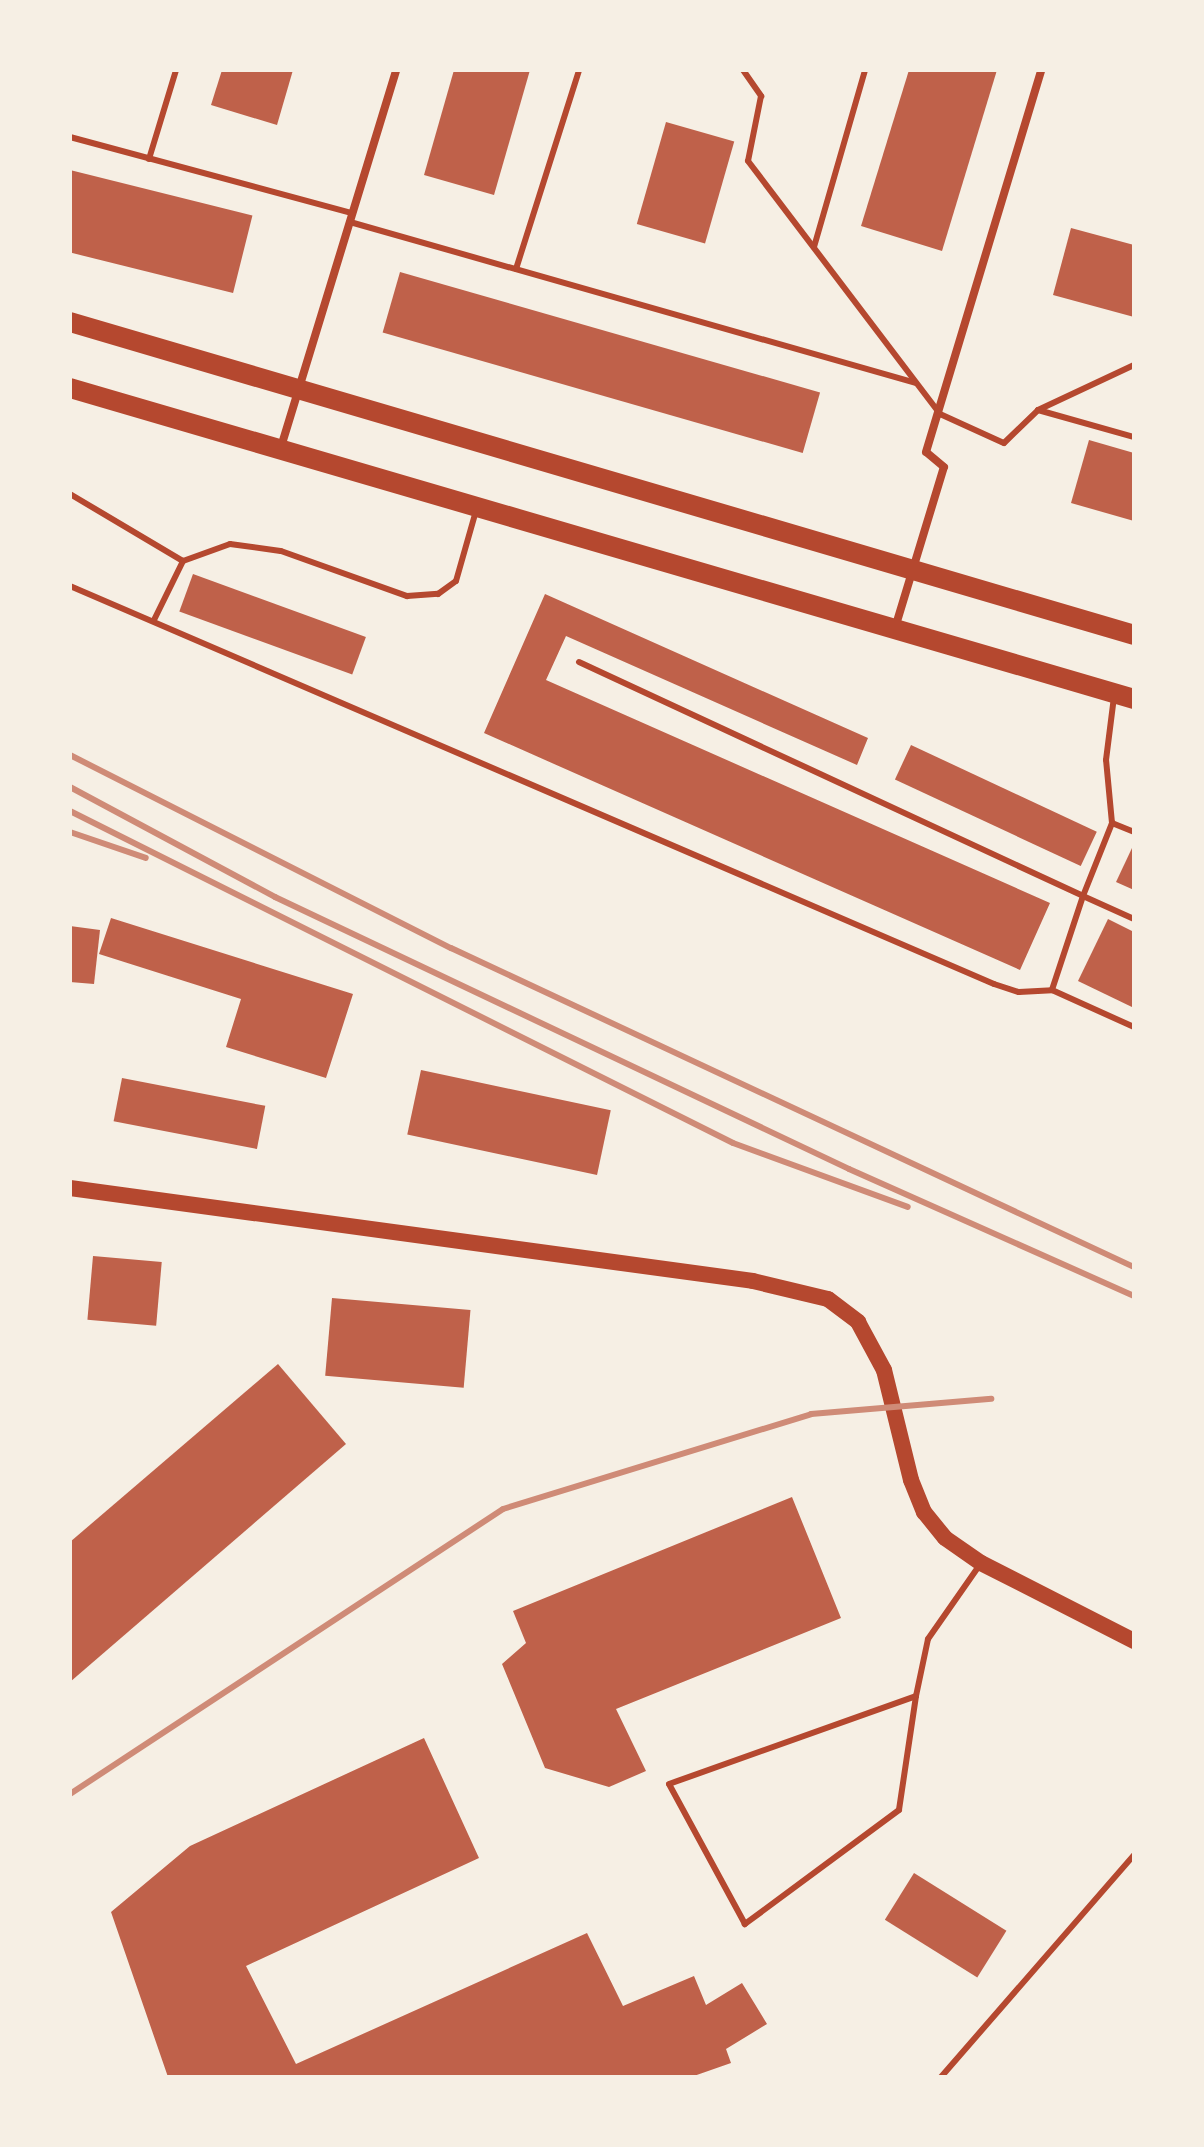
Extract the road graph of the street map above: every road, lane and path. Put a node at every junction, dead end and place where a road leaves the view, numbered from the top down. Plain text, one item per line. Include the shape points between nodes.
1 (176, 70) edge
2 (396, 70) edge
3 (579, 70) edge
4 (743, 70) edge
5 (865, 70) edge
6 (1041, 70) edge
7 (70, 137) edge
8 (149, 159) junction
9 (351, 218) junction
10 (814, 247) junction
11 (516, 269) junction
12 (70, 322) edge
13 (1134, 365) edge
14 (916, 383) junction
15 (70, 388) edge
16 (299, 389) junction
17 (1038, 410) junction
18 (940, 414) junction
19 (1134, 437) edge
20 (281, 447) junction
21 (70, 494) edge
22 (478, 505) junction
23 (183, 561) junction
24 (910, 571) junction
25 (70, 586) edge
26 (154, 620) junction
27 (895, 628) junction
28 (1134, 635) edge
29 (579, 662) dead end
30 (1124, 696) edge
31 (1112, 823) junction
32 (1134, 832) edge
33 (1083, 896) junction
34 (1134, 919) edge
35 (1052, 990) junction
36 (1134, 1027) edge
37 (70, 1188) edge
38 (981, 1563) junction
39 (1134, 1641) edge
40 (916, 1696) junction
41 (1134, 1855) edge
42 (941, 2077) edge

1 - 8 lane
2 - 9 street
3 - 11 lane
4 - 10 lane via 761,96 748,161
5 - 10 lane
6 - 18 street
7 - 8 lane
8 - 9 lane
9 - 11 lane
9 - 16 street
10 - 14 lane
11 - 14 lane
12 - 16 main road
13 - 17 lane
14 - 18 lane
15 - 20 main road
16 - 20 street
16 - 24 main road
17 - 18 lane via 1004,443
17 - 19 lane
18 - 24 street via 926,452 944,467
20 - 22 main road
21 - 23 lane
22 - 23 lane via 456,581 438,594 407,596 281,551 230,544
22 - 27 main road
23 - 26 lane
24 - 27 street
24 - 28 main road
25 - 26 lane
26 - 35 lane via 994,984 1019,992
27 - 30 main road
29 - 33 lane
30 - 31 lane via 1106,760
31 - 32 lane
31 - 33 lane
33 - 34 lane
33 - 35 lane
35 - 36 lane
37 - 38 main road via 753,1281 828,1299 858,1322 884,1370 924,1512 945,1538
38 - 39 main road
38 - 40 lane via 928,1639
40 - 40 lane via 669,1784 745,1924 899,1810
41 - 42 lane

